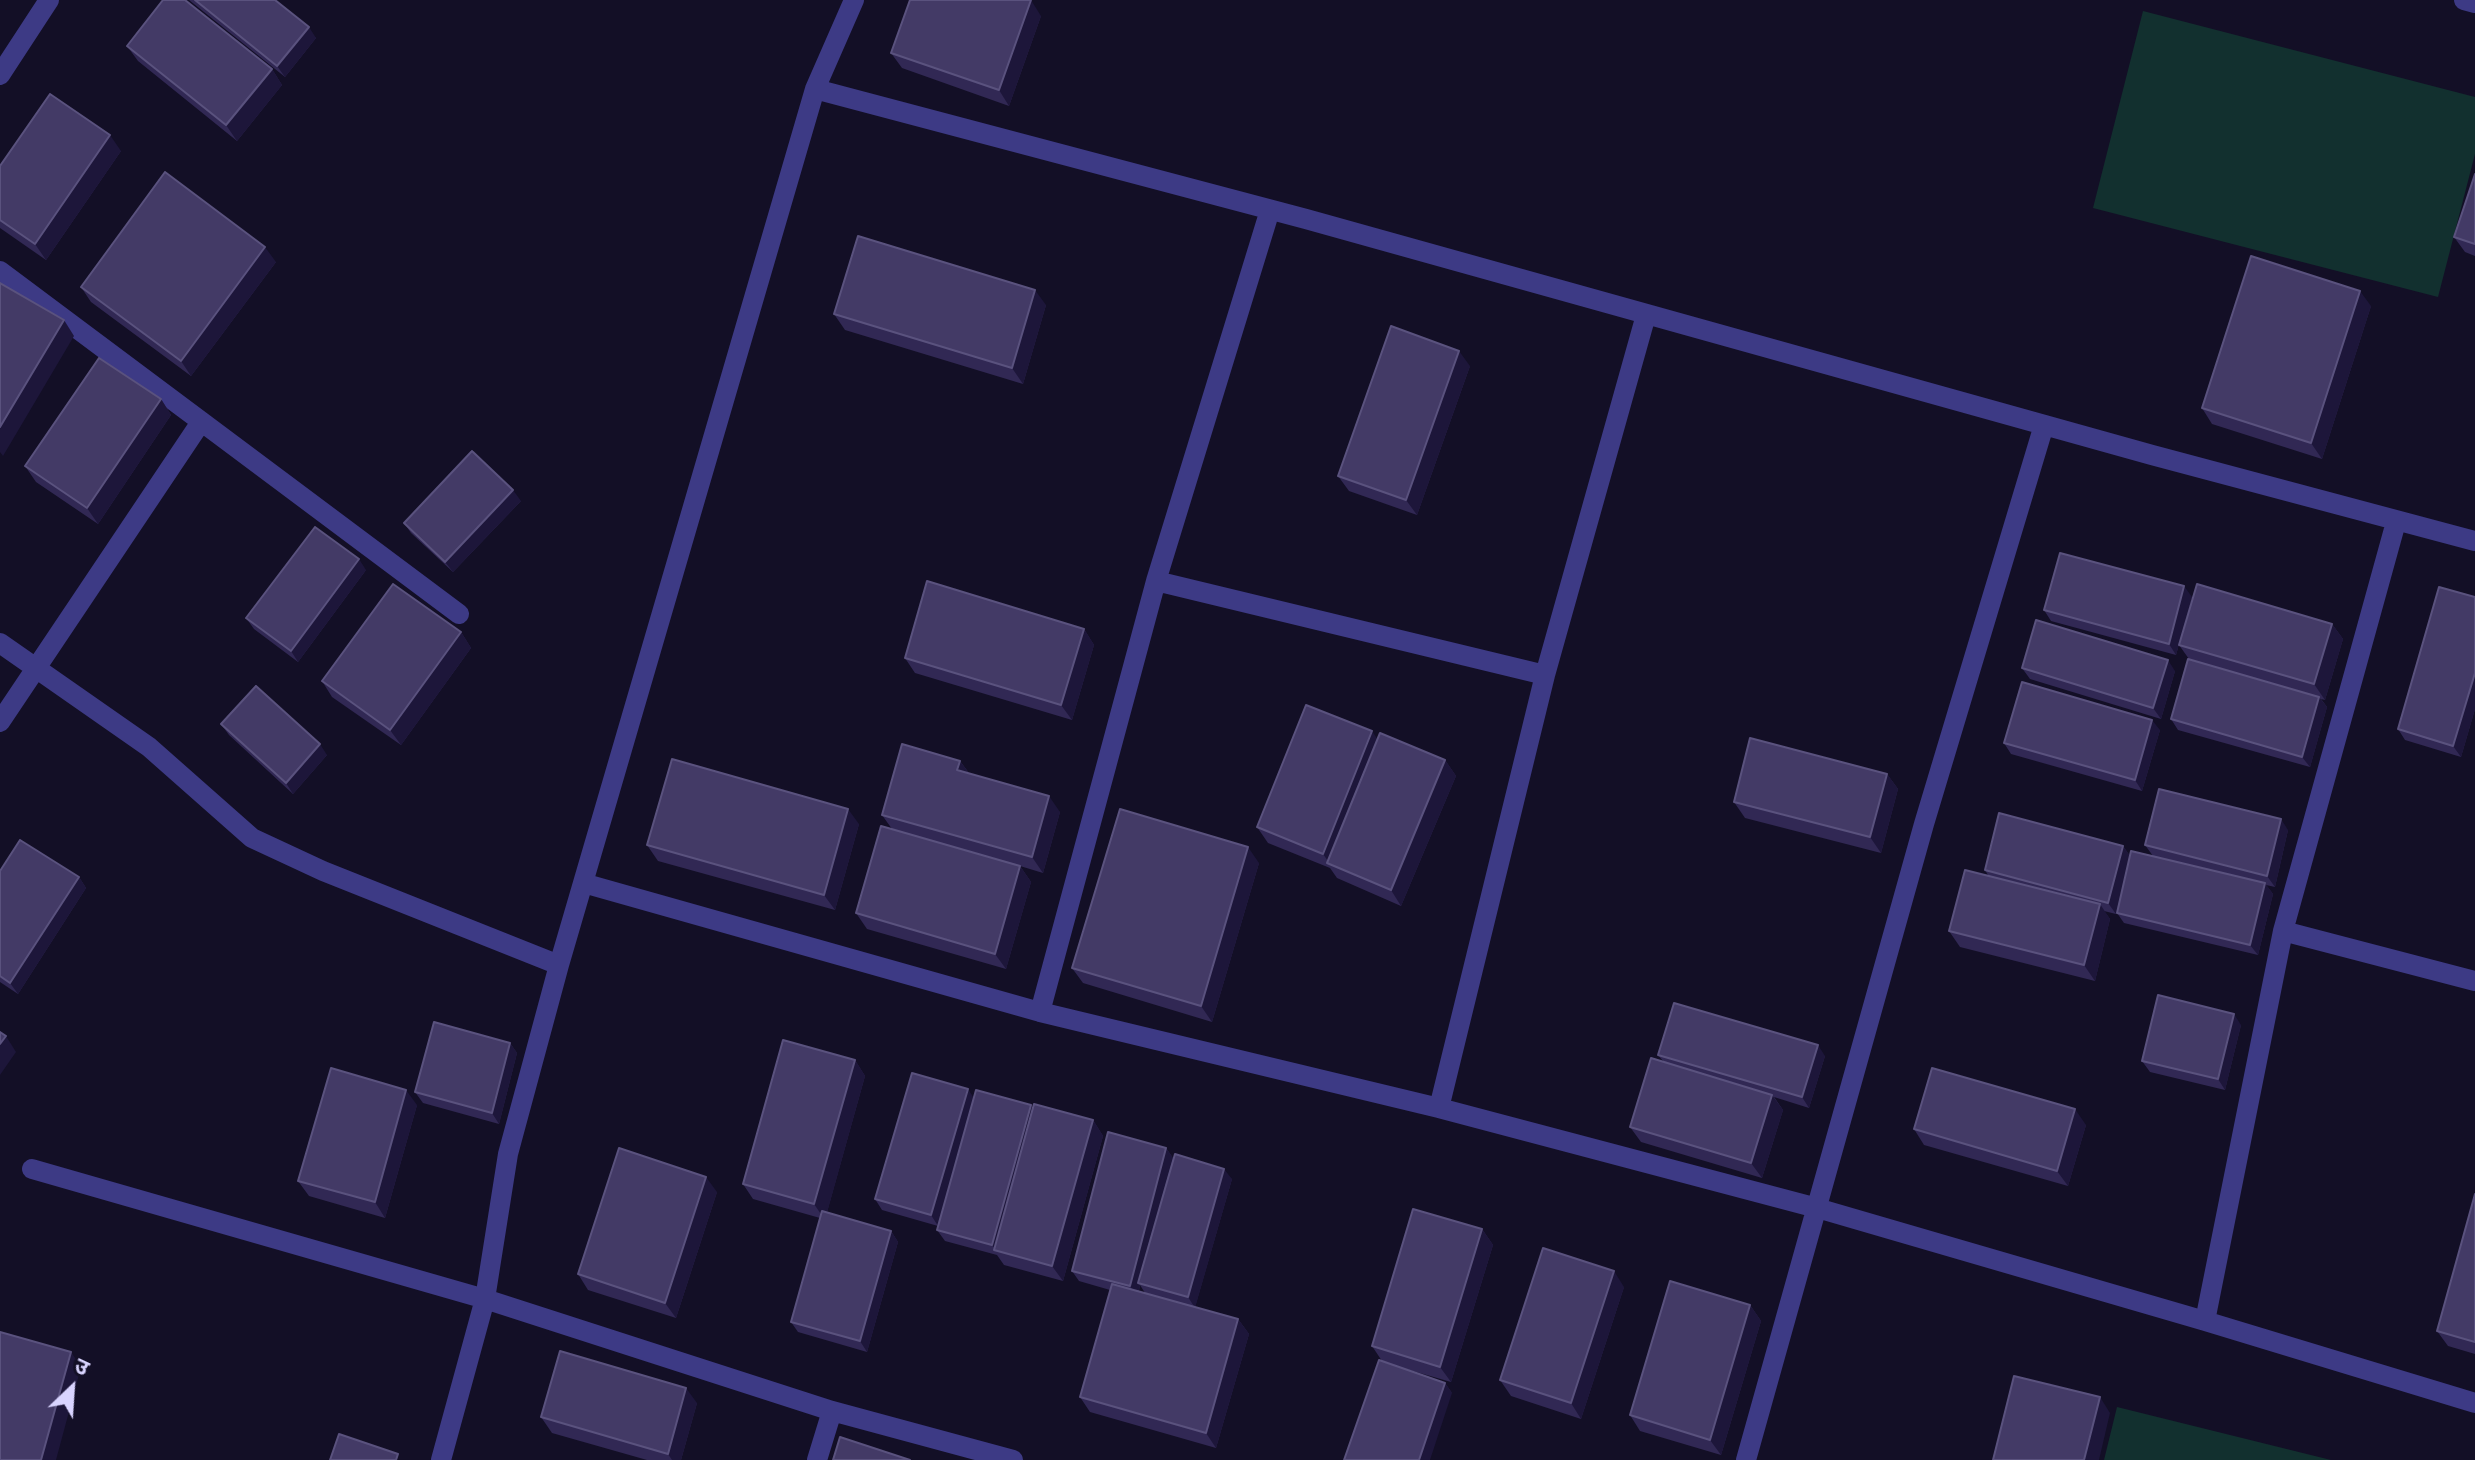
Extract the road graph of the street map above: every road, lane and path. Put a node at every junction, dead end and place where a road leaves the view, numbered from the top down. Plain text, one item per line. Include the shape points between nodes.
1 (49, 0) edge
2 (854, 0) edge
3 (2464, 0) edge
4 (2475, 3) edge
5 (0, 75) edge
6 (815, 89) junction
7 (1270, 210) junction
8 (0, 271) edge
9 (1646, 315) junction
10 (201, 422) junction
11 (2044, 425) junction
12 (2396, 522) junction
13 (2475, 541) edge
14 (1156, 581) junction
15 (459, 614) dead end
16 (0, 643) edge
17 (35, 668) junction
18 (1545, 675) junction
19 (0, 722) edge
20 (583, 883) junction
21 (2283, 931) junction
22 (559, 965) junction
23 (2475, 981) edge
24 (1040, 1012) junction
25 (1439, 1108) junction
26 (32, 1169) dead end
27 (1817, 1208) junction
28 (485, 1299) junction
29 (2205, 1321) junction
30 (2475, 1403) edge
31 (832, 1411) junction
32 (441, 1460) edge
33 (817, 1460) edge
34 (1013, 1460) edge
35 (1746, 1460) edge

1 - 5 street
2 - 6 street
3 - 4 street
6 - 7 street
6 - 20 street
7 - 9 street
7 - 14 street
8 - 10 street
9 - 11 street
9 - 18 street
10 - 15 street
10 - 17 street
11 - 12 street
11 - 27 street via 1924,824
12 - 13 street
12 - 21 street
14 - 18 street
14 - 24 street
16 - 17 street
17 - 19 street
17 - 22 street via 149,747 252,838
18 - 25 street
20 - 22 street
20 - 24 street
21 - 23 street
21 - 29 street
22 - 28 street via 508,1154
24 - 25 street
25 - 27 street
26 - 28 street
27 - 29 street
27 - 35 street
28 - 31 street
28 - 32 street
29 - 30 street
31 - 33 street
31 - 34 street

